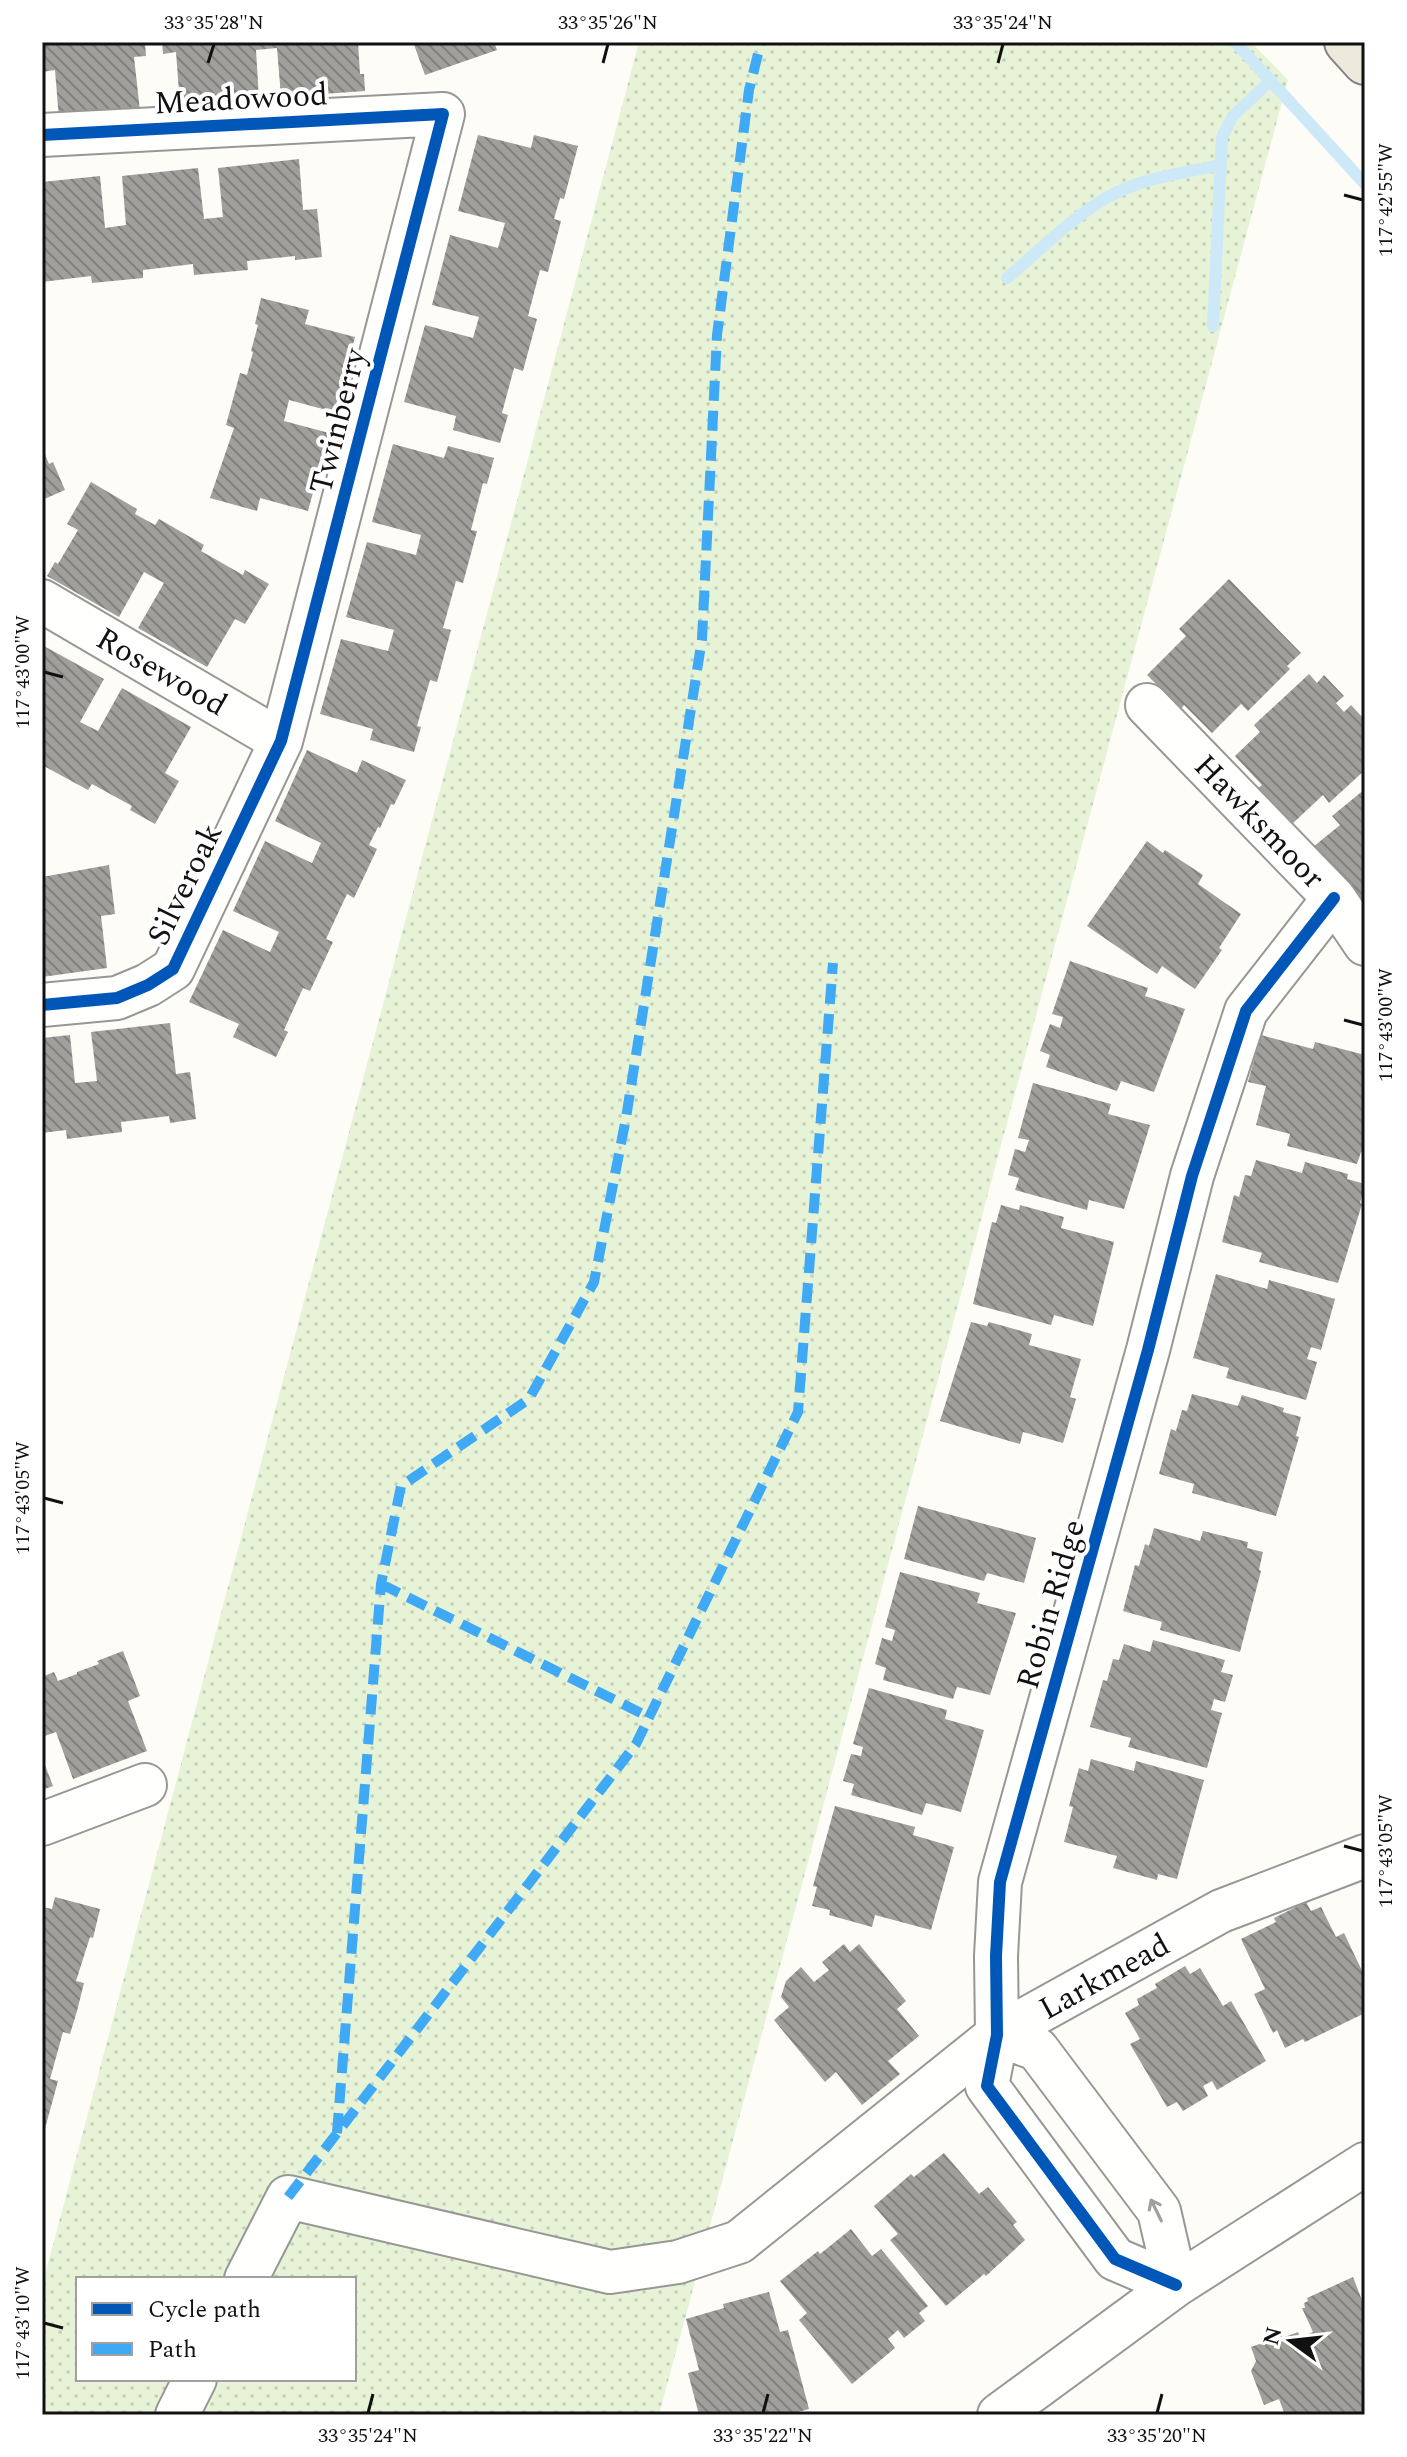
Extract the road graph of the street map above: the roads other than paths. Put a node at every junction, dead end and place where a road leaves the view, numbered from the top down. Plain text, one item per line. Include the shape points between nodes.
1 (1347, 42) edge
2 (1365, 62) edge
3 (443, 114) joint
4 (42, 135) edge
5 (42, 601) edge
6 (1147, 705) dead end
7 (281, 741) junction
8 (1334, 898) junction
9 (1365, 944) edge
10 (42, 1005) edge
11 (145, 1785) dead end
12 (42, 1824) edge
13 (1365, 1856) edge
14 (997, 2035) junction
15 (1073, 2096) junction
16 (1023, 2134) junction
17 (1365, 2164) edge
18 (247, 2277) edge
19 (1176, 2285) junction
20 (194, 2381) edge
21 (177, 2415) edge
22 (999, 2415) edge

1 - 2 main road
3 - 4 street, Meadowood
3 - 7 street, Twinberry
5 - 7 street, Rosewood
6 - 8 street, Hawksmoor
7 - 10 street, Silveroak via 173,969 117,998
8 - 9 street, Hawksmoor
8 - 14 street, Robin Ridge via 1246,1011 1192,1176 1000,1882
11 - 12 street
13 - 14 street, Larkmead via 1221,1911
14 - 15 street via 1037,2049
14 - 16 street, Robin Ridge via 987,2086
14 - 18 street, Larkmead via 739,2242 669,2264 610,2272 288,2197
15 - 16 street
19 -> 15 street via 1159,2211
16 - 19 street, Robin Ridge via 1115,2259
17 - 19 street
19 - 22 street
20 - 21 street

